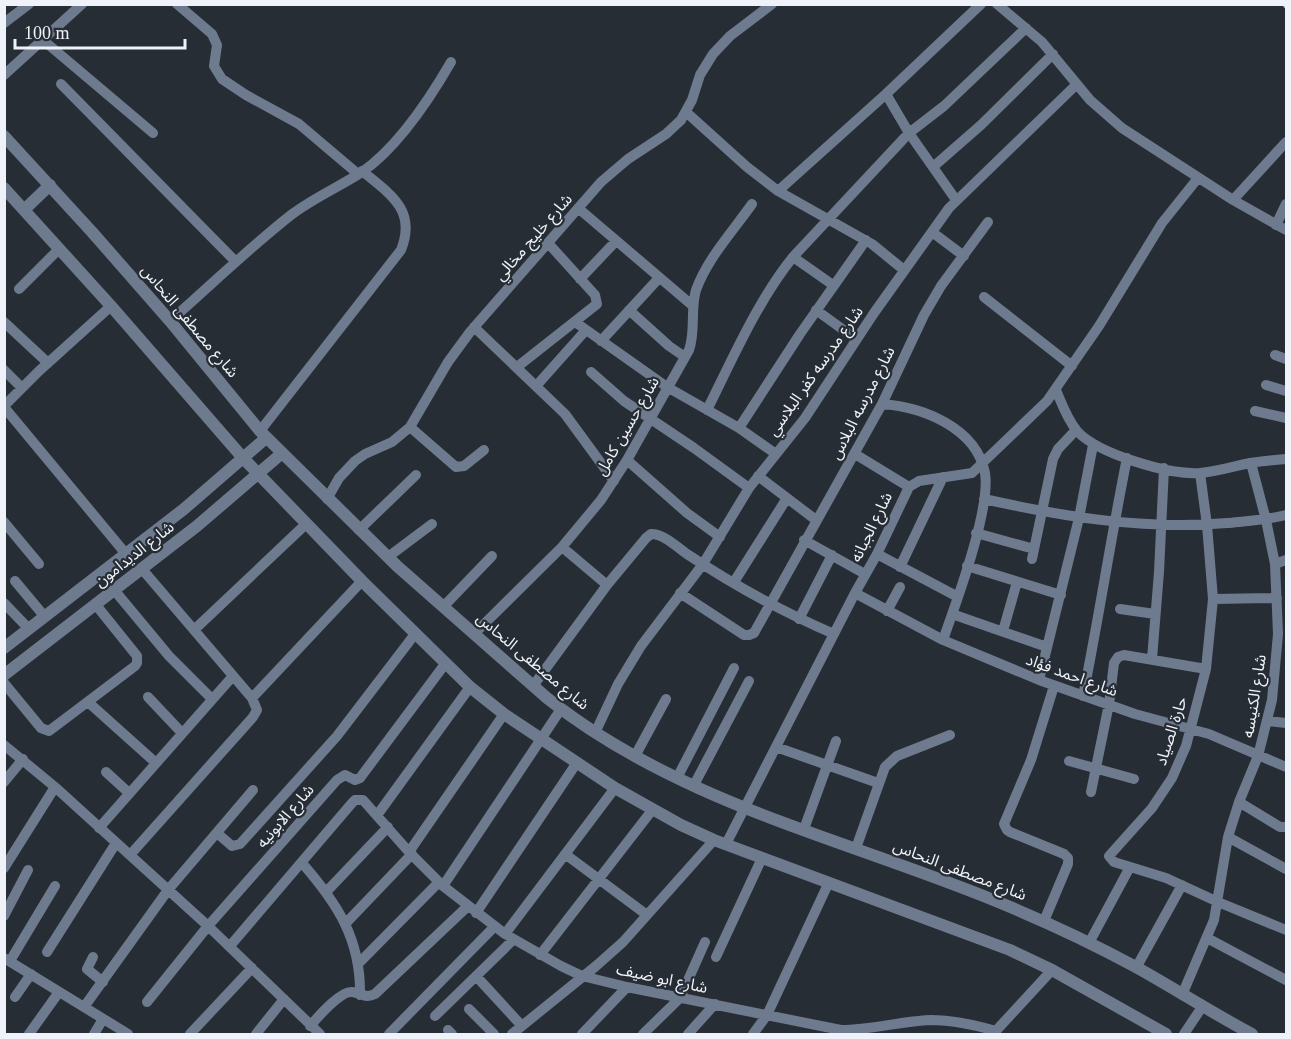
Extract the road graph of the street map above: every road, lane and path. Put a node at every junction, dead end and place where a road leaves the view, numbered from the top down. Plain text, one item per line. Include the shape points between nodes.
1 (29, 4) edge
2 (82, 4) edge
3 (177, 4) edge
4 (772, 4) edge
5 (981, 4) edge
6 (997, 4) edge
7 (4, 23) edge
8 (1026, 28) junction
9 (42, 40) junction
10 (1053, 54) junction
11 (451, 62) dead end
12 (4, 75) edge
13 (62, 84) dead end
14 (1077, 84) junction
15 (886, 94) junction
16 (686, 112) junction
17 (909, 133) junction
18 (153, 134) dead end
19 (4, 136) edge
20 (1287, 142) edge
21 (933, 167) junction
22 (360, 173) junction
23 (1198, 178) junction
24 (50, 185) junction
25 (4, 188) edge
26 (778, 191) junction
27 (956, 200) junction
28 (1233, 200) junction
29 (752, 204) dead end
30 (1287, 204) edge
31 (578, 208) junction
32 (24, 210) junction
33 (827, 219) junction
34 (988, 222) dead end
35 (1276, 225) junction
36 (1287, 230) edge
37 (932, 232) junction
38 (866, 240) junction
39 (616, 241) junction
40 (548, 243) junction
41 (60, 249) junction
42 (963, 256) junction
43 (793, 257) junction
44 (236, 262) junction
45 (904, 270) junction
46 (659, 278) junction
47 (580, 279) junction
48 (833, 285) junction
49 (20, 289) dead end
50 (984, 297) dead end
51 (111, 306) junction
52 (693, 306) junction
53 (629, 310) junction
54 (816, 310) junction
55 (171, 321) junction
56 (4, 322) edge
57 (575, 322) junction
58 (474, 327) junction
59 (586, 330) junction
60 (856, 339) junction
61 (601, 340) junction
62 (1275, 355) dead end
63 (686, 357) junction
64 (1287, 359) edge
65 (48, 363) junction
66 (1072, 366) junction
67 (518, 367) junction
68 (4, 370) edge
69 (591, 372) dead end
70 (537, 385) junction
71 (1266, 385) dead end
72 (667, 387) junction
73 (22, 388) junction
74 (1056, 390) junction
75 (1287, 391) edge
76 (882, 404) junction
77 (4, 407) edge
78 (707, 410) junction
79 (1255, 411) dead end
80 (649, 418) junction
81 (1287, 418) edge
82 (410, 427) junction
83 (739, 428) junction
84 (1076, 430) junction
85 (263, 435) junction
86 (1093, 444) junction
87 (484, 450) dead end
88 (281, 454) junction
89 (776, 454) junction
90 (855, 454) junction
91 (243, 458) junction
92 (1127, 458) junction
93 (1287, 459) edge
94 (627, 460) junction
95 (1251, 463) junction
96 (983, 464) junction
97 (1164, 468) junction
98 (1200, 473) junction
99 (258, 475) junction
100 (416, 475) dead end
101 (758, 476) junction
102 (943, 477) junction
103 (614, 481) junction
104 (909, 487) junction
105 (749, 488) junction
106 (787, 498) junction
107 (327, 499) junction
108 (984, 499) junction
109 (1042, 512) junction
110 (1287, 515) edge
111 (1079, 519) junction
112 (816, 520) junction
113 (1266, 520) junction
114 (4, 522) edge
115 (1114, 523) junction
116 (306, 524) junction
117 (432, 524) dead end
118 (1161, 525) junction
119 (1207, 525) junction
120 (359, 530) junction
121 (976, 533) junction
122 (720, 537) junction
123 (804, 540) junction
124 (562, 547) junction
125 (126, 554) junction
126 (877, 554) junction
127 (832, 555) junction
128 (492, 556) dead end
129 (388, 558) junction
130 (1287, 560) edge
131 (39, 564) dead end
132 (703, 564) junction
133 (1275, 564) junction
134 (967, 566) junction
135 (900, 567) junction
136 (142, 569) junction
137 (866, 574) junction
138 (15, 581) dead end
139 (362, 581) junction
140 (734, 582) junction
141 (1017, 582) junction
142 (607, 585) junction
143 (900, 587) dead end
144 (115, 591) junction
145 (680, 593) junction
146 (855, 593) junction
147 (1061, 596) junction
148 (958, 597) junction
149 (1277, 598) junction
150 (1213, 599) junction
151 (771, 602) junction
152 (4, 603) edge
153 (96, 605) junction
154 (444, 606) junction
155 (1120, 609) dead end
156 (887, 611) junction
157 (952, 614) junction
158 (1155, 614) junction
159 (45, 617) junction
160 (799, 619) junction
161 (29, 629) junction
162 (194, 630) junction
163 (1003, 631) junction
164 (1284, 632) edge
165 (475, 633) junction
166 (415, 634) junction
167 (834, 634) junction
168 (942, 640) junction
169 (1047, 646) junction
170 (4, 648) edge
171 (1152, 659) junction
172 (445, 664) junction
173 (734, 668) dead end
174 (1206, 669) junction
175 (4, 675) edge
176 (233, 676) junction
177 (1281, 676) edge
178 (1039, 680) junction
179 (749, 681) dead end
180 (4, 683) edge
181 (533, 686) junction
182 (1054, 686) junction
183 (470, 687) junction
184 (1083, 696) junction
185 (148, 698) dead end
186 (252, 698) junction
187 (212, 699) junction
188 (666, 699) dead end
189 (88, 702) junction
190 (1109, 704) junction
191 (561, 709) junction
192 (504, 714) junction
193 (1268, 721) junction
194 (1287, 723) edge
195 (1190, 728) junction
196 (182, 733) junction
197 (595, 733) junction
198 (950, 735) dead end
199 (541, 740) junction
200 (836, 741) dead end
201 (4, 745) edge
202 (776, 747) junction
203 (635, 756) junction
204 (1258, 756) junction
205 (22, 759) junction
206 (1069, 761) dead end
207 (156, 763) junction
208 (576, 764) junction
209 (827, 765) junction
210 (1287, 767) edge
211 (1096, 769) junction
212 (106, 772) dead end
213 (677, 778) junction
214 (1134, 779) dead end
215 (4, 782) edge
216 (878, 783) junction
217 (694, 785) junction
218 (54, 787) junction
219 (615, 788) junction
220 (253, 790) dead end
221 (1091, 792) dead end
222 (129, 793) junction
223 (1239, 802) junction
224 (745, 808) junction
225 (653, 809) junction
226 (378, 814) junction
227 (388, 827) junction
228 (1287, 827) edge
229 (99, 828) junction
230 (804, 829) junction
231 (217, 833) junction
232 (1228, 837) junction
233 (720, 842) junction
234 (116, 843) junction
235 (856, 848) junction
236 (410, 853) junction
237 (130, 855) junction
238 (565, 855) junction
239 (762, 858) junction
240 (302, 863) junction
241 (1130, 867) junction
242 (4, 868) edge
243 (1287, 869) edge
244 (28, 870) dead end
245 (598, 879) junction
246 (829, 882) junction
247 (441, 884) junction
248 (1182, 885) junction
249 (55, 886) dead end
250 (168, 890) junction
251 (327, 891) junction
252 (1218, 902) junction
253 (472, 909) junction
254 (647, 915) junction
255 (4, 916) edge
256 (1044, 921) junction
257 (345, 923) junction
258 (208, 926) junction
259 (495, 926) junction
260 (1287, 930) edge
261 (510, 937) junction
262 (1207, 938) junction
263 (705, 942) dead end
264 (1089, 943) junction
265 (230, 946) junction
266 (47, 952) dead end
267 (540, 955) junction
268 (93, 957) dead end
269 (716, 957) dead end
270 (7, 960) edge
271 (358, 964) junction
272 (252, 968) junction
273 (1136, 968) junction
274 (1052, 970) junction
275 (31, 974) junction
276 (476, 976) junction
277 (582, 976) junction
278 (1287, 980) edge
279 (103, 982) junction
280 (627, 987) junction
281 (59, 992) junction
282 (360, 995) junction
283 (1182, 995) junction
284 (15, 997) dead end
285 (680, 998) junction
286 (284, 999) junction
287 (147, 1002) dead end
288 (715, 1004) junction
289 (84, 1007) junction
290 (1202, 1007) junction
291 (469, 1009) dead end
292 (767, 1015) junction
293 (435, 1016) dead end
294 (103, 1019) junction
295 (310, 1026) junction
296 (522, 1026) junction
297 (878, 1030) edge
298 (994, 1033) edge
299 (259, 1034) edge
300 (29, 1035) edge
301 (94, 1035) edge
302 (128, 1035) edge
303 (190, 1035) edge
304 (320, 1035) edge
305 (390, 1035) edge
306 (494, 1035) edge
307 (512, 1035) edge
308 (582, 1035) edge
309 (643, 1035) edge
310 (688, 1035) edge
311 (753, 1035) edge
312 (1166, 1035) edge
313 (1184, 1035) edge
314 (1252, 1035) edge

1 - 7 street
2 - 9 street
3 - 22 street via 212,34 217,45 214,66 222,80 299,124
4 - 16 street, شارع خليج مخالي via 713,54
5 - 15 street
6 - 8 street
8 - 10 street
8 - 17 street via 944,106
9 - 12 street
9 - 18 street
10 - 14 street
10 - 21 street
11 - 22 street via 395,142
13 - 44 street
14 - 23 street via 1105,115
14 - 27 street, شارع مدرسه كفر البلاسي
15 - 17 street
15 - 26 street
16 - 26 street
16 - 31 street, شارع خليج مخالي via 674,128 614,170
17 - 21 street
17 - 33 street
19 - 24 street, شارع مصطفى النحاس
20 - 28 street
21 - 27 street
22 - 44 street via 294,213
22 - 85 street via 389,193 402,209 405,240
23 - 28 street
23 - 66 street, شارع الجبانه via 1162,223
24 - 32 street
24 - 55 street, شارع مصطفى النحاس
25 - 32 street
26 - 33 street
27 - 37 street, شارع مدرسه كفر البلاسي
28 - 35 street
29 - 52 street, شارع حسين كامل via 702,276
30 - 35 street
31 - 39 street
31 - 40 street, شارع خليج مخالي
32 - 41 street
33 - 38 street
33 - 43 street
34 - 42 street, شارع مدرسه البلاس
35 - 36 street
37 - 42 street
37 - 45 street, شارع مدرسه كفر البلاسي
38 - 45 street
38 - 48 street
39 - 46 street
39 - 47 street
40 - 47 street
40 - 58 street, شارع خليج مخالي
41 - 49 street
41 - 51 street
42 - 76 street, شارع مدرسه البلاس via 924,315
43 - 48 street
43 - 78 street via 747,330
44 - 55 street
45 - 60 street, شارع مدرسه كفر البلاسي
46 - 52 street
46 - 53 street
47 - 57 street via 598,301 596,307
48 - 54 street
50 - 66 street
51 - 65 street
51 - 91 street
52 - 63 street, شارع حسين كامل via 692,339
53 - 61 street
53 - 63 street
54 - 60 street
54 - 83 street
55 - 85 street, شارع مصطفى النحاس
56 - 65 street
57 - 59 street
57 - 67 street
58 - 67 street
58 - 82 street, شارع خليج مخالي via 448,362
59 - 61 street
59 - 70 street
60 - 89 street, شارع مدرسه كفر البلاسي via 810,411
61 - 72 street
62 - 64 street
63 - 72 street, شارع حسين كامل
65 - 73 street
66 - 74 street, شارع الجبانه
67 - 70 street
68 - 73 street
69 - 80 street
70 - 103 street via 565,414
71 - 75 street
72 - 78 street
72 - 80 street, شارع حسين كامل
73 - 77 street
74 - 84 street
74 - 96 street, شارع الجبانه
76 - 90 street, شارع مدرسه البلاس
76 - 96 street via 911,408 939,419 963,436
77 - 125 street
78 - 83 street
79 - 81 street
80 - 94 street, شارع حسين كامل
80 - 105 street
82 - 87 street via 456,468
82 - 107 street, شارع خليج مخالي via 392,442 355,461
83 - 89 street
84 - 86 street
84 - 109 street via 1053,459
85 - 88 street, شارع مصطفى النحاس
85 - 91 street, شارع الديدامون
86 - 92 street
86 - 111 street
88 - 99 street, شارع الديدامون
88 - 107 street, شارع مصطفى النحاس
89 - 101 street, شارع مدرسه كفر البلاسي
90 - 104 street
90 - 112 street, شارع مدرسه البلاس
91 - 99 street
91 - 125 street, شارع الديدامون
92 - 97 street
92 - 115 street
93 - 95 street
94 - 103 street, شارع حسين كامل
94 - 122 street
95 - 98 street
95 - 113 street, شارع الكنيسه
96 - 102 street, شارع الجبانه via 965,475
96 - 108 street
97 - 98 street
97 - 118 street
98 - 119 street, حارة الصياد
99 - 116 street
99 - 136 street, شارع الديدامون
100 - 120 street
101 - 105 street, شارع مدرسه كفر البلاسي
101 - 106 street
102 - 104 street, شارع الجبانه
102 - 135 street
103 - 124 street, شارع حسين كامل
104 - 126 street, شارع الجبانه
105 - 122 street, شارع مدرسه كفر البلاسي
106 - 112 street
106 - 140 street
107 - 120 street, شارع مصطفى النحاس
108 - 109 street
108 - 121 street
109 - 111 street
109 - 121 street via 1033,554
110 - 113 street
111 - 115 street
111 - 147 street
112 - 123 street, شارع مدرسه البلاس
113 - 119 street
113 - 133 street, شارع الكنيسه
114 - 131 street
115 - 118 street
115 - 184 street
116 - 139 street
116 - 162 street
117 - 129 street
118 - 119 street
118 - 158 street
119 - 150 street, حارة الصياد
120 - 129 street, شارع مصطفى النحاس
121 - 134 street
122 - 132 street, شارع مدرسه كفر البلاسي
123 - 127 street
123 - 151 street, شارع مدرسه البلاس
124 - 142 street
124 - 165 street, شارع حسين كامل
125 - 159 street, شارع الديدامون
126 - 135 street
126 - 137 street, شارع الجبانه
127 - 137 street
127 - 160 street
128 - 154 street
129 - 154 street, شارع مصطفى النحاس
130 - 133 street
132 - 140 street
132 - 142 street via 661,536 651,534
132 - 145 street, شارع مدرسه كفر البلاسي
133 - 149 street, شارع الكنيسه
134 - 141 street
134 - 148 street
135 - 148 street
136 - 144 street, شارع الديدامون
136 - 162 street
137 - 146 street, شارع الجبانه
138 - 159 street
139 - 166 street
139 - 186 street
140 - 151 street
141 - 147 street
141 - 163 street
142 - 181 street
143 - 156 street
144 - 153 street, شارع الديدامون
144 - 187 street via 169,656
145 - 151 street, شارع مدرسه البلاس via 746,635 754,633
145 - 197 street, شارع مدرسه كفر البلاسي via 618,684
146 - 156 street, شارع احمد فؤاد
146 - 167 street, شارع الجبانه
147 - 169 street
148 - 157 street
149 - 150 street
149 - 164 street, شارع الكنيسه
150 - 174 street, حارة الصياد
151 - 160 street
152 - 161 street
153 - 175 street, شارع الديدامون
153 - 189 street via 138,659 135,666
154 - 165 street, شارع مصطفى النحاس
155 - 158 street
156 - 168 street, شارع احمد فؤاد
157 - 163 street
157 - 168 street
158 - 171 street
159 - 161 street, شارع الديدامون
160 - 167 street
161 - 170 street, شارع الديدامون
162 - 176 street
163 - 169 street
164 - 177 street, شارع الكنيسه
165 - 181 street, شارع مصطفى النحاس
166 - 172 street
166 - 231 street via 337,736 240,844 232,846
167 - 202 street, شارع الجبانه
168 - 178 street, شارع احمد فؤاد
169 - 178 street
171 - 174 street
171 - 190 street via 1118,657
172 - 183 street
172 - 258 street, شارع الابونيه via 360,778 339,778
173 - 213 street
174 - 195 street, حارة الصياد
176 - 186 street
176 - 187 street
177 - 193 street, شارع الكنيسه
178 - 182 street, شارع احمد فؤاد
179 - 217 street
180 - 189 street via 44,731 51,730
181 - 191 street, شارع مصطفى النحاس
182 - 184 street, شارع احمد فؤاد
182 - 256 street via 1031,760 1004,824 1010,832 1068,858
183 - 192 street
183 - 226 street
184 - 190 street, شارع احمد فؤاد
185 - 196 street
186 - 237 street via 257,706 253,717
187 - 196 street
188 - 203 street
189 - 207 street
190 - 195 street, شارع احمد فؤاد
190 - 211 street
191 - 197 street, شارع مصطفى النحاس
191 - 199 street
192 - 199 street
192 - 236 street
193 - 194 street
193 - 204 street, شارع الكنيسه
195 - 204 street, شارع احمد فؤاد
195 - 241 street, حارة الصياد via 1179,762 1162,793 1110,854 1111,861
196 - 207 street
197 - 203 street, شارع مصطفى النحاس
198 - 216 street via 897,756 885,767
199 - 208 street
199 - 247 street
200 - 209 street
201 - 205 street
202 - 209 street
202 - 224 street, شارع الجبانه
203 - 213 street, شارع مصطفى النحاس
204 - 210 street, شارع احمد فؤاد
204 - 223 street, شارع الكنيسه
205 - 215 street
205 - 218 street
206 - 211 street
207 - 222 street
208 - 219 street
208 - 253 street
209 - 216 street
209 - 230 street
211 - 214 street
211 - 221 street
212 - 222 street
213 - 217 street, شارع مصطفى النحاس
216 - 235 street
217 - 224 street, شارع مصطفى النحاس
218 - 229 street
218 - 242 street
219 - 225 street
219 - 238 street
220 - 231 street
222 - 229 street
223 - 228 street via 1280,827
223 - 232 street, شارع الكنيسه
224 - 230 street, شارع مصطفى النحاس
224 - 233 street, شارع الجبانه
225 - 233 street
225 - 245 street
226 - 227 street, شارع ابو ضيف
226 - 240 street via 366,801 355,800
227 - 236 street, شارع ابو ضيف
227 - 251 street
229 - 234 street
230 - 235 street, شارع مصطفى النحاس
231 - 250 street
232 - 243 street
232 - 252 street, شارع الكنيسه
233 - 239 street
233 - 254 street, شارع الجبانه
234 - 237 street
234 - 266 street
235 - 256 street, شارع مصطفى النحاس
236 - 247 street, شارع ابو ضيف
236 - 257 street
237 - 250 street
238 - 245 street
238 - 261 street
239 - 246 street
239 - 269 street
240 - 251 street
240 - 265 street
241 - 248 street, حارة الصياد
241 - 264 street
244 - 255 street
245 - 254 street
245 - 267 street
246 - 274 street via 1010,950
246 - 292 street
247 - 253 street, شارع ابو ضيف
247 - 271 street
248 - 252 street, حارة الصياد
248 - 273 street
249 - 270 street
250 - 258 street
250 - 279 street
251 - 257 street
252 - 260 street, حارة الصياد
252 - 262 street, شارع الكنيسه
253 - 259 street, شارع ابو ضيف
253 - 282 street via 375,994
254 - 277 street, شارع الجبانه via 610,954
256 - 264 street, شارع مصطفى النحاس
257 - 271 street
258 - 265 street
258 - 287 street, شارع الابونيه
259 - 261 street, شارع ابو ضيف
259 - 305 street
261 - 267 street, شارع ابو ضيف
261 - 276 street
262 - 278 street
262 - 283 street, شارع الكنيسه
263 - 285 street
264 - 273 street, شارع مصطفى النحاس
265 - 272 street
267 - 277 street, شارع ابو ضيف
268 - 279 street via 87,969
270 - 275 street
271 - 282 street
272 - 286 street
272 - 303 street
273 - 283 street, شارع مصطفى النحاس
274 - 298 street
274 - 312 street
275 - 281 street
275 - 284 street
276 - 293 street
276 - 296 street
277 - 280 street, شارع ابو ضيف
277 - 296 street, شارع الجبانه
279 - 289 street
280 - 285 street, شارع ابو ضيف
280 - 308 street
281 - 289 street
281 - 300 street
282 - 295 street via 344,993
283 - 290 street, شارع مصطفى النحاس
285 - 288 street, شارع ابو ضيف
285 - 309 street
286 - 295 street
286 - 299 street
288 - 292 street, شارع ابو ضيف
288 - 310 street
289 - 294 street
290 - 313 street
290 - 314 street, شارع مصطفى النحاس
291 - 306 street
292 - 297 street, شارع ابو ضيف via 841,1030
292 - 311 street
294 - 301 street
294 - 302 street
295 - 304 street
296 - 307 street, شارع الجبانه
297 - 298 street, شارع ابو ضيف via 931,1020 975,1025

